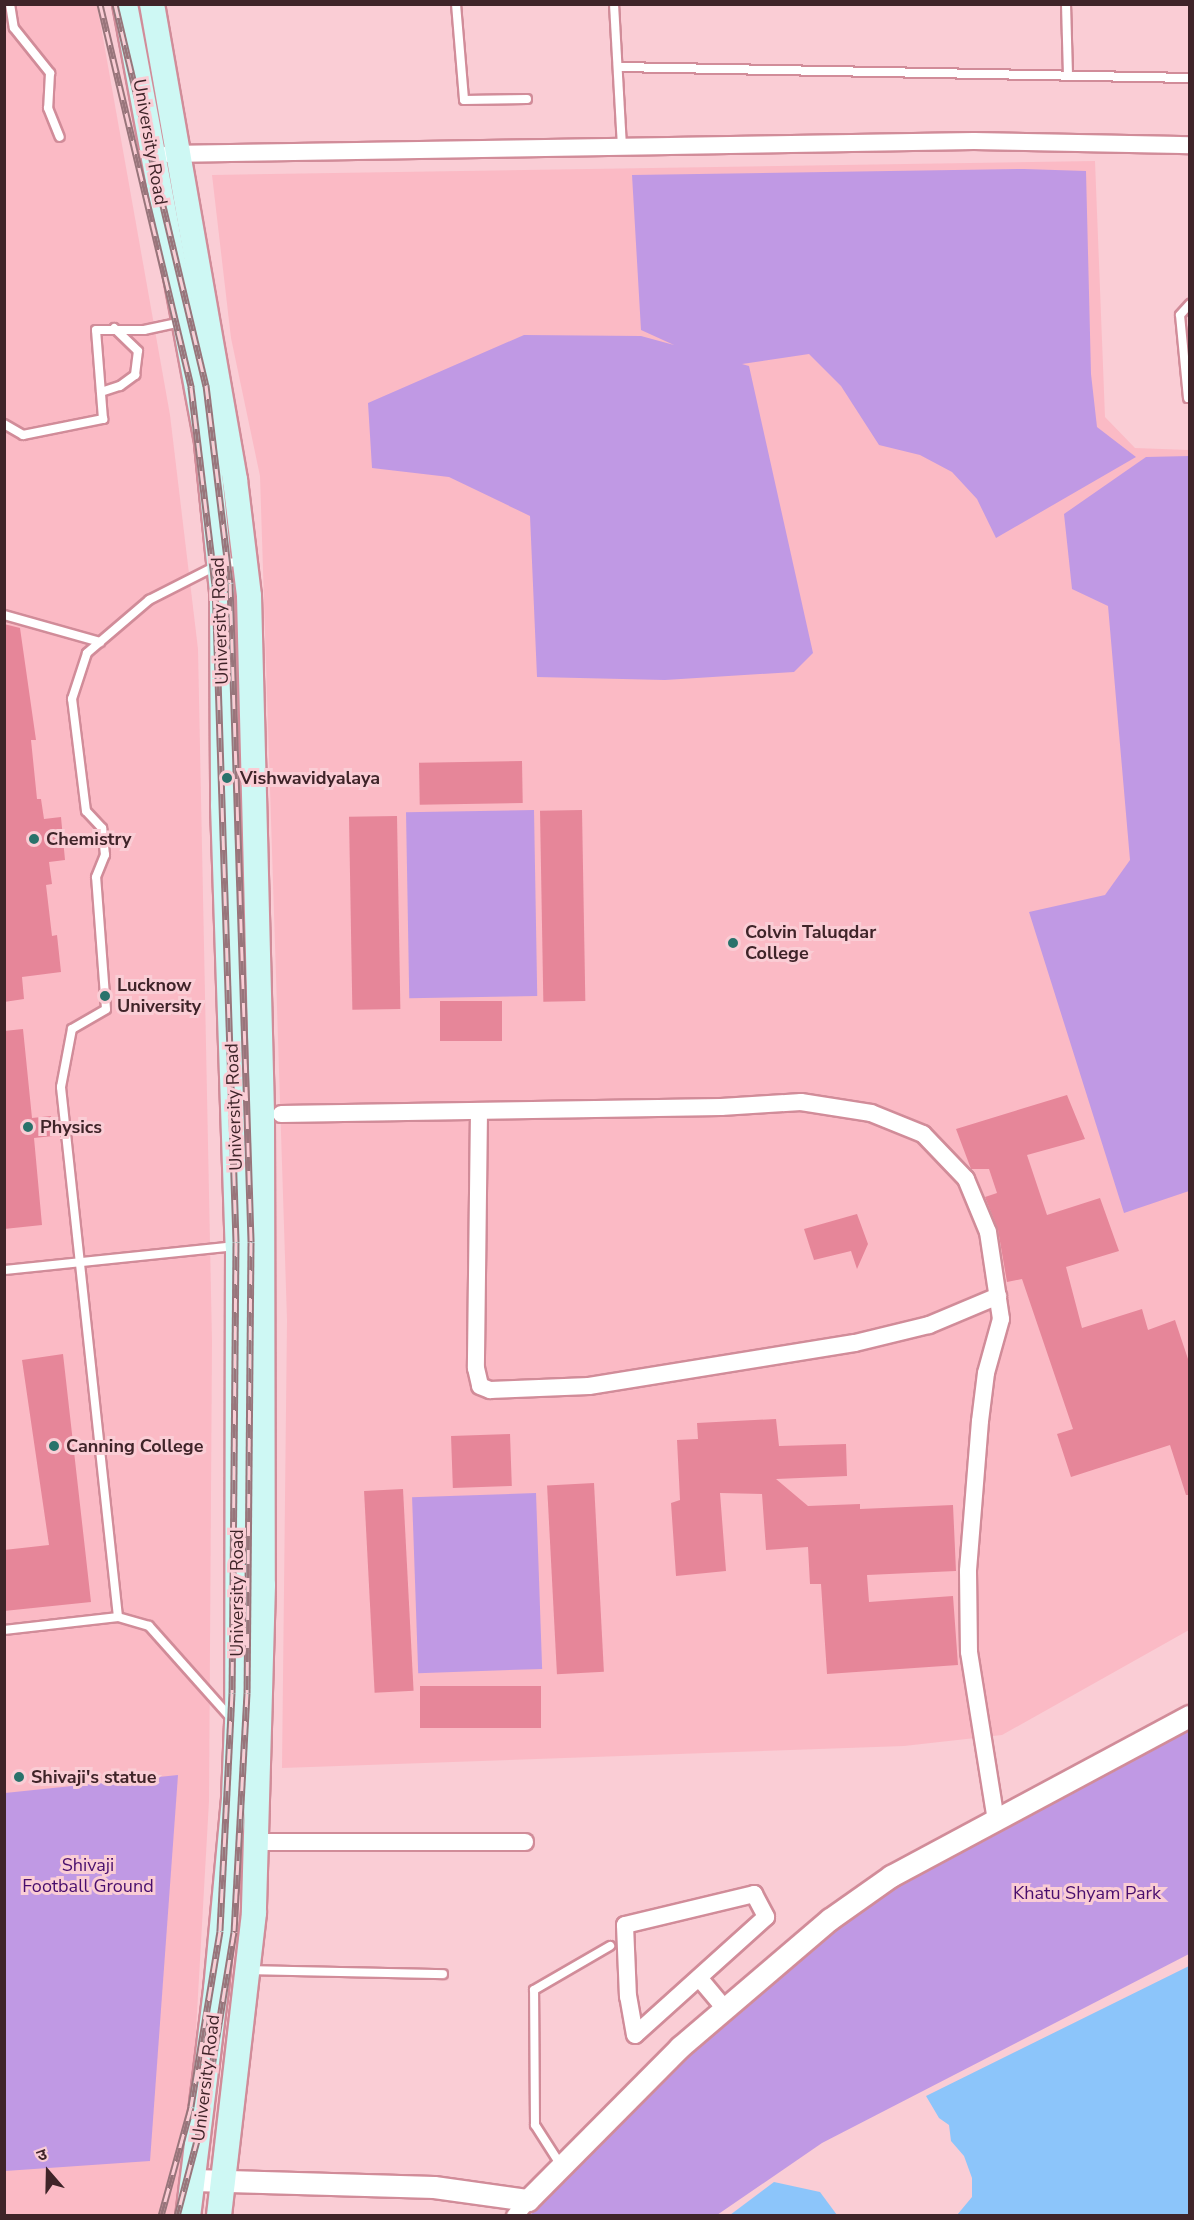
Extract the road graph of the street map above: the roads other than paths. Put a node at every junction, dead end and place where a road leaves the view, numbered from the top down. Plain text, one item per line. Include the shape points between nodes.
1 (10, 4) edge
2 (125, 4) edge
3 (152, 4) edge
4 (456, 4) edge
5 (614, 4) edge
6 (1066, 4) edge
7 (618, 67) junction
8 (1068, 75) junction
9 (1190, 78) edge
10 (527, 99) dead end
11 (60, 137) dead end
12 (1190, 145) edge
13 (622, 146) junction
14 (151, 154) junction
15 (180, 154) junction
16 (1190, 304) edge
17 (184, 322) junction
18 (114, 328) junction
19 (101, 392) junction
20 (1188, 398) edge
21 (4, 424) edge
22 (244, 561) junction
23 (220, 564) junction
24 (4, 615) edge
25 (100, 642) junction
26 (480, 1111) junction
27 (271, 1114) junction
28 (238, 1246) junction
29 (78, 1263) junction
30 (4, 1270) edge
31 (998, 1296) junction
32 (118, 1617) junction
33 (4, 1630) edge
34 (1190, 1716) edge
35 (244, 1735) junction
36 (996, 1820) junction
37 (256, 1842) junction
38 (525, 1842) dead end
39 (610, 1946) dead end
40 (249, 1970) junction
41 (443, 1974) dead end
42 (700, 1978) junction
43 (724, 2008) junction
44 (562, 2167) junction
45 (194, 2180) junction
46 (225, 2181) junction
47 (522, 2208) edge
48 (188, 2216) edge
49 (219, 2216) edge

1 - 11 lane via 14,28 50,73 48,108
2 - 14 main road, University Road
3 - 15 main road, University Road
4 - 10 lane via 464,100
5 - 7 lane
6 - 8 lane
7 - 8 lane
7 - 13 lane
8 - 9 lane
12 - 13 street via 974,141
13 - 15 street
14 - 15 street
14 - 17 main road, University Road
15 - 22 main road, University Road
16 - 20 lane via 1180,315
17 - 18 lane via 144,330
17 - 23 main road, University Road via 207,444
18 - 19 lane via 96,330
18 - 19 lane via 138,351 135,375 120,386
19 - 21 lane via 103,419 23,435
22 - 23 lane
22 - 27 main road, University Road via 249,596
23 - 25 lane via 149,600
23 - 28 main road, University Road via 223,805
24 - 25 lane
25 - 29 lane via 87,653 72,699 86,811 102,828 105,855 96,877 106,1009 72,1029 61,1087
26 - 27 street
26 - 31 street via 801,1102 871,1113 923,1134 966,1179 988,1232
26 - 31 street via 476,1368 480,1386 490,1390 589,1386 855,1343 929,1326
27 - 35 main road, University Road via 263,1585
28 - 29 lane
28 - 35 main road, University Road
29 - 30 lane
29 - 32 lane
31 - 36 street via 1001,1319 986,1373 968,1571 969,1652
32 - 33 lane
32 - 35 lane via 149,1626
34 - 36 street
35 - 37 main road, University Road
35 - 45 main road, University Road
36 - 43 street via 891,1876 830,1919
37 - 38 street
37 - 40 main road, University Road
39 - 44 lane via 534,1990 535,2125
40 - 41 lane
40 - 46 main road, University Road
42 - 42 street via 766,1917 754,1894 625,1925 628,1997 635,2035
42 - 43 street
43 - 44 street
44 - 47 street
45 - 46 street
45 - 48 main road, University Road
46 - 47 street via 434,2187
46 - 49 main road, University Road

